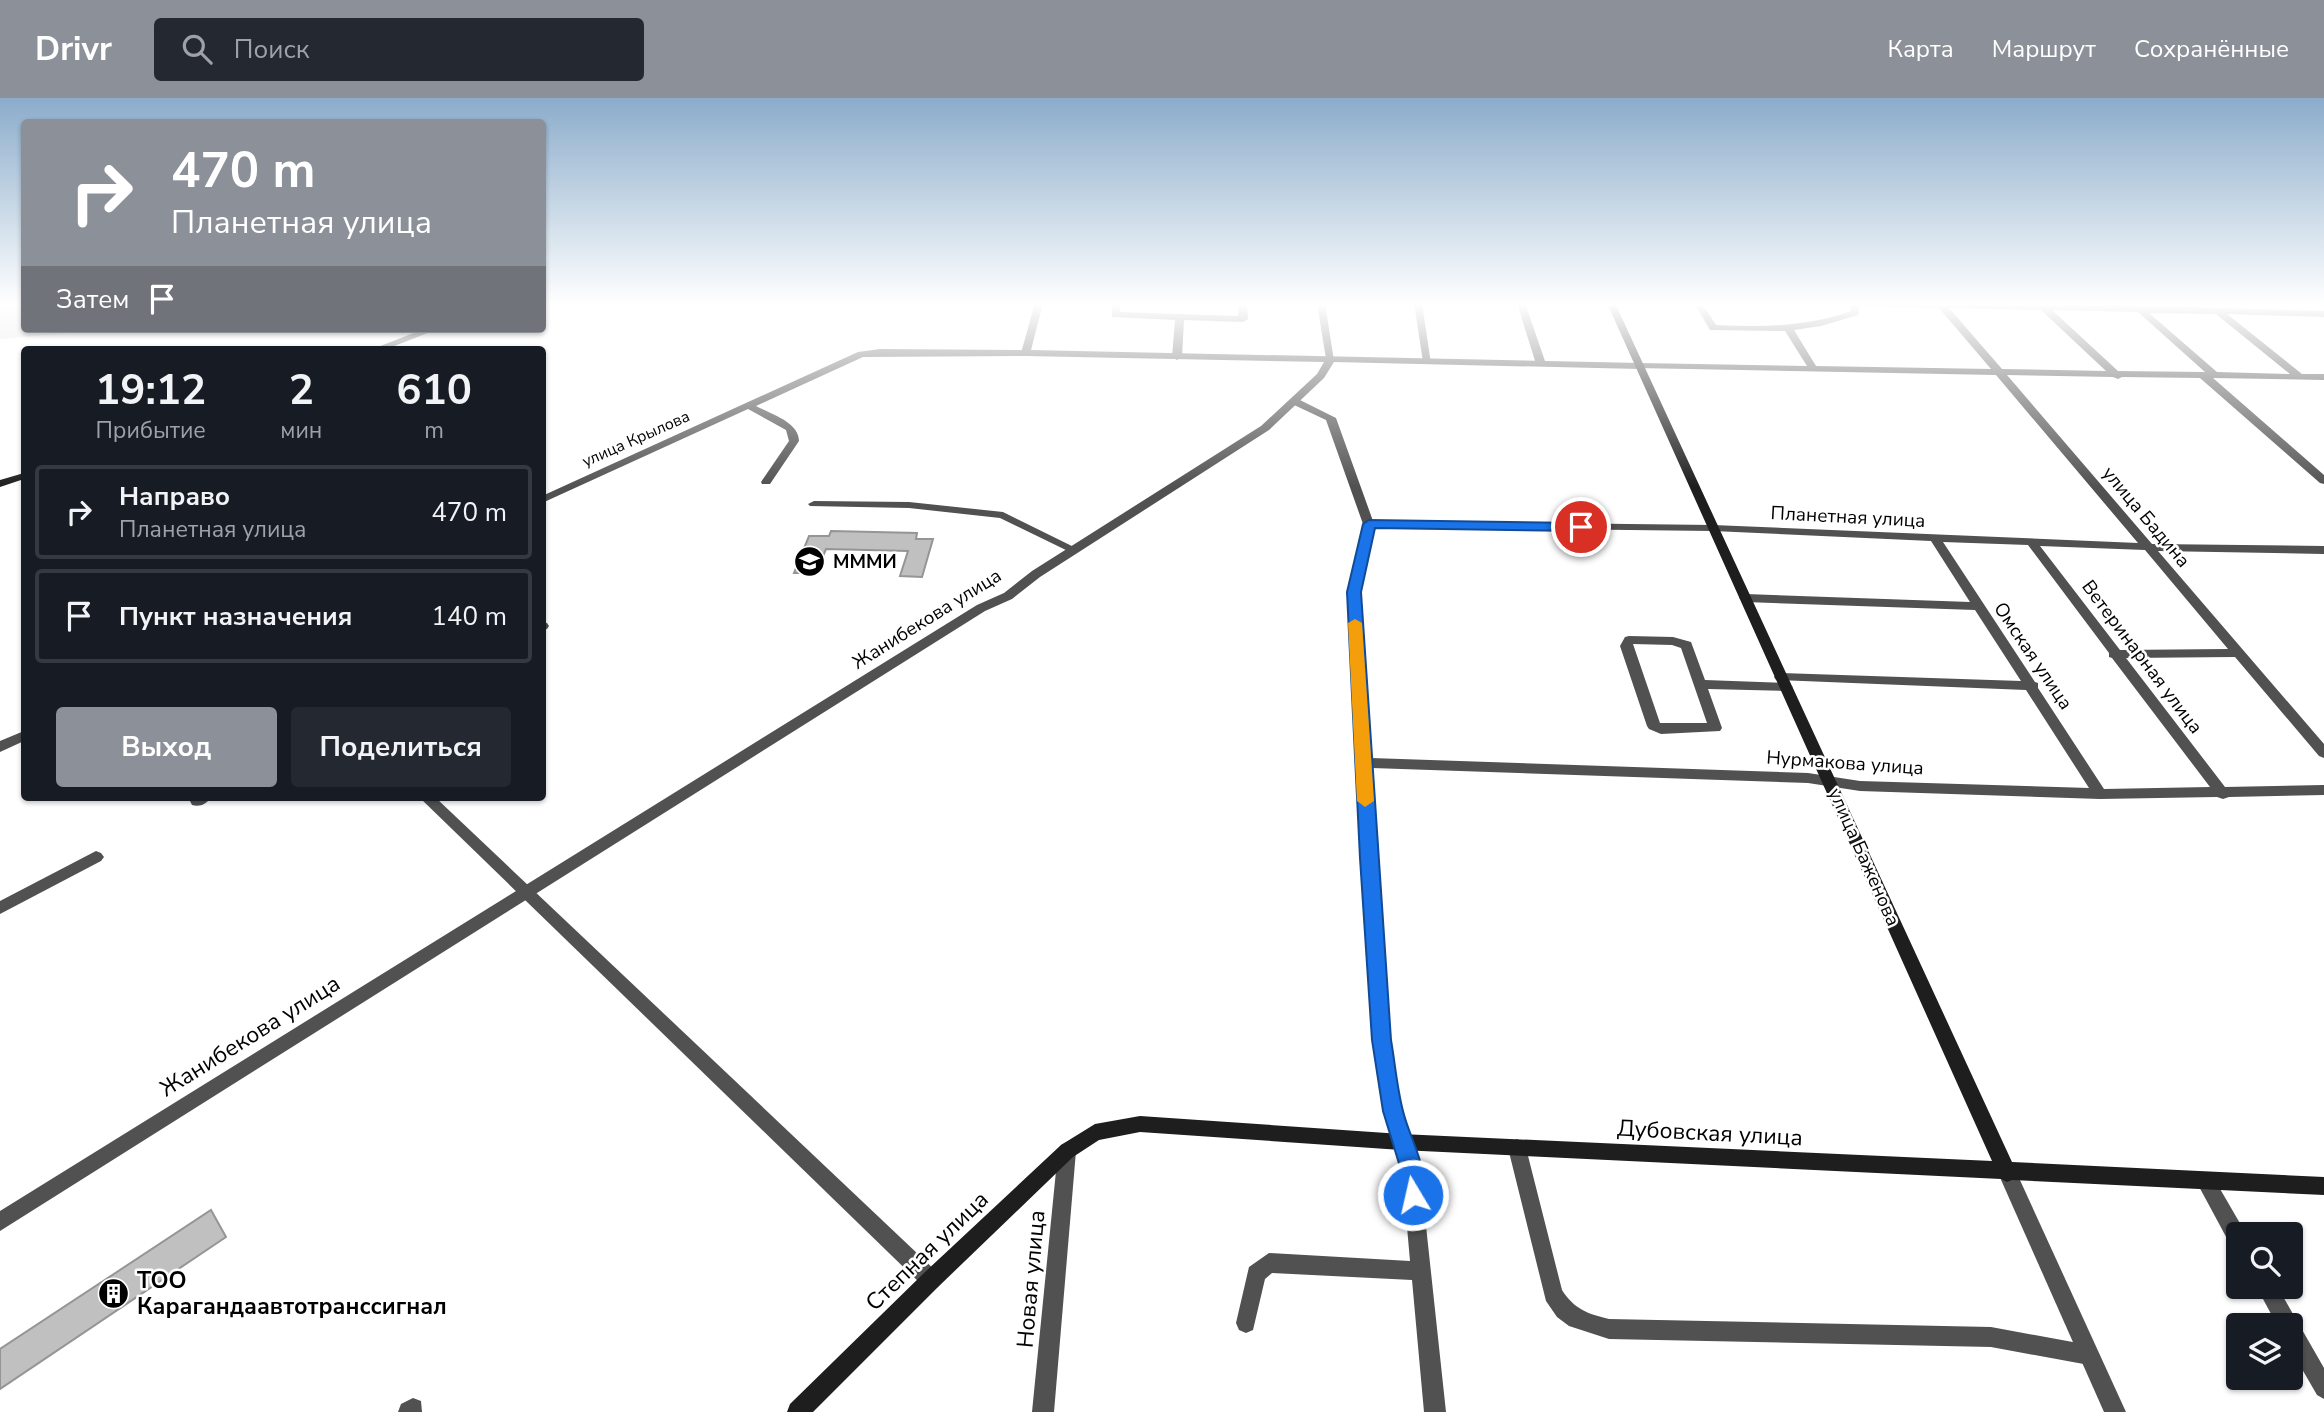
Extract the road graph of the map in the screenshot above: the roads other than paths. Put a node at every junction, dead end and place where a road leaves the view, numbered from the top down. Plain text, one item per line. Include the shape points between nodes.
1 (843, 364) edge
2 (1328, 364) edge
3 (1557, 364) edge
4 (1810, 364) edge
5 (1994, 364) edge
6 (2105, 364) edge
7 (2198, 364) edge
8 (2284, 364) edge
9 (1640, 366) junction
10 (1814, 370) junction
11 (2002, 374) junction
12 (2118, 376) junction
13 (2210, 376) junction
14 (2300, 377) junction
15 (2324, 377) edge
16 (1296, 402) junction
17 (751, 407) junction
18 (21, 477) edge
19 (2324, 481) edge
20 (766, 482) dead end
21 (0, 484) edge
22 (546, 498) edge
23 (814, 503) dead end
24 (1369, 524) junction
25 (1713, 528) junction
26 (1935, 538) junction
27 (2032, 543) junction
28 (2149, 547) junction
29 (1074, 550) junction
30 (2324, 550) edge
31 (1745, 598) junction
32 (1976, 606) junction
33 (2238, 653) junction
34 (2114, 654) junction
35 (1783, 682) junction
36 (1701, 684) junction
37 (2033, 686) junction
38 (21, 737) edge
39 (0, 747) edge
40 (2324, 753) edge
41 (1363, 763) junction
42 (1830, 782) junction
43 (2324, 790) edge
44 (2101, 794) junction
45 (2222, 794) junction
46 (430, 801) edge
47 (96, 857) dead end
48 (526, 891) junction
49 (0, 908) edge
50 (1095, 1132) joint
51 (1401, 1142) junction
52 (1517, 1148) junction
53 (1067, 1151) junction
54 (2007, 1173) junction
55 (2205, 1181) junction
56 (2324, 1186) edge
57 (0, 1222) edge
58 (2228, 1222) edge
59 (1421, 1271) junction
60 (932, 1280) junction
61 (1246, 1323) dead end
62 (2303, 1351) edge
63 (2089, 1355) junction
64 (2324, 1388) edge
65 (798, 1412) edge
66 (1043, 1412) edge
67 (1436, 1412) edge
68 (2115, 1412) edge

1 - 17 street, улица Крылова
2 - 16 street, Жанибекова улица
3 - 9 street, улица Крылова
4 - 10 street
5 - 11 street, улица Бадина
6 - 12 street
7 - 13 street
8 - 14 street
9 - 10 street, улица Крылова
9 - 25 main road, улица Баженова
10 - 11 street, улица Крылова
11 - 12 street, улица Крылова
11 - 28 street, улица Бадина
12 - 13 street, улица Крылова
13 - 14 street, улица Крылова
13 - 19 street
14 - 15 street, улица Крылова
16 - 24 street via 1331,418
16 - 29 street, Жанибекова улица via 1265,428
17 - 20 street via 794,434 794,441
17 - 22 street, улица Крылова
18 - 21 main road
23 - 29 street via 909,505 1003,515
24 - 25 street, Планетная улица
24 - 41 street via 1354,592
25 - 26 street, Планетная улица
25 - 31 main road, улица Баженова
26 - 27 street, Планетная улица
26 - 32 street, Омская улица
27 - 28 street, Планетная улица
27 - 34 street, Ветеринарная улица
28 - 30 street, Планетная улица
28 - 33 street, улица Бадина
29 - 48 street, Жанибекова улица via 1008,596 981,608
31 - 32 street
31 - 35 main road, улица Баженова
32 - 37 street, Омская улица
33 - 34 street
33 - 40 street, улица Бадина
34 - 45 street, Ветеринарная улица
35 - 36 street
35 - 37 street
35 - 42 main road, улица Баженова
36 - 36 street via 1686,645 1626,641 1657,728 1715,728
37 - 44 street, Омская улица
38 - 39 street
41 - 42 street, Нурмакова улица
41 - 51 street via 1381,1040
42 - 44 street, Нурмакова улица
42 - 54 main road, улица Баженова
43 - 45 street, Нурмакова улица
44 - 45 street, Нурмакова улица
46 - 48 street
47 - 49 street
48 - 57 street, Жанибекова улица
48 - 60 street
50 - 51 main road, Дубовская улица via 1140,1124
50 - 53 main road, Степная улица
51 - 52 main road, Дубовская улица
51 - 59 street via 1411,1170
52 - 54 main road, Дубовская улица
52 - 63 street via 1553,1294 1563,1311 1582,1323 1609,1329 1991,1337
53 - 60 main road, Степная улица
53 - 66 street, Новая улица
54 - 55 main road, Дубовская улица
54 - 63 street, улица Баженова
55 - 56 main road, Дубовская улица
55 - 58 street
59 - 61 street via 1269,1263 1256,1274
59 - 67 street
60 - 65 main road, Степная улица
62 - 64 street
63 - 68 street, улица Баженова

